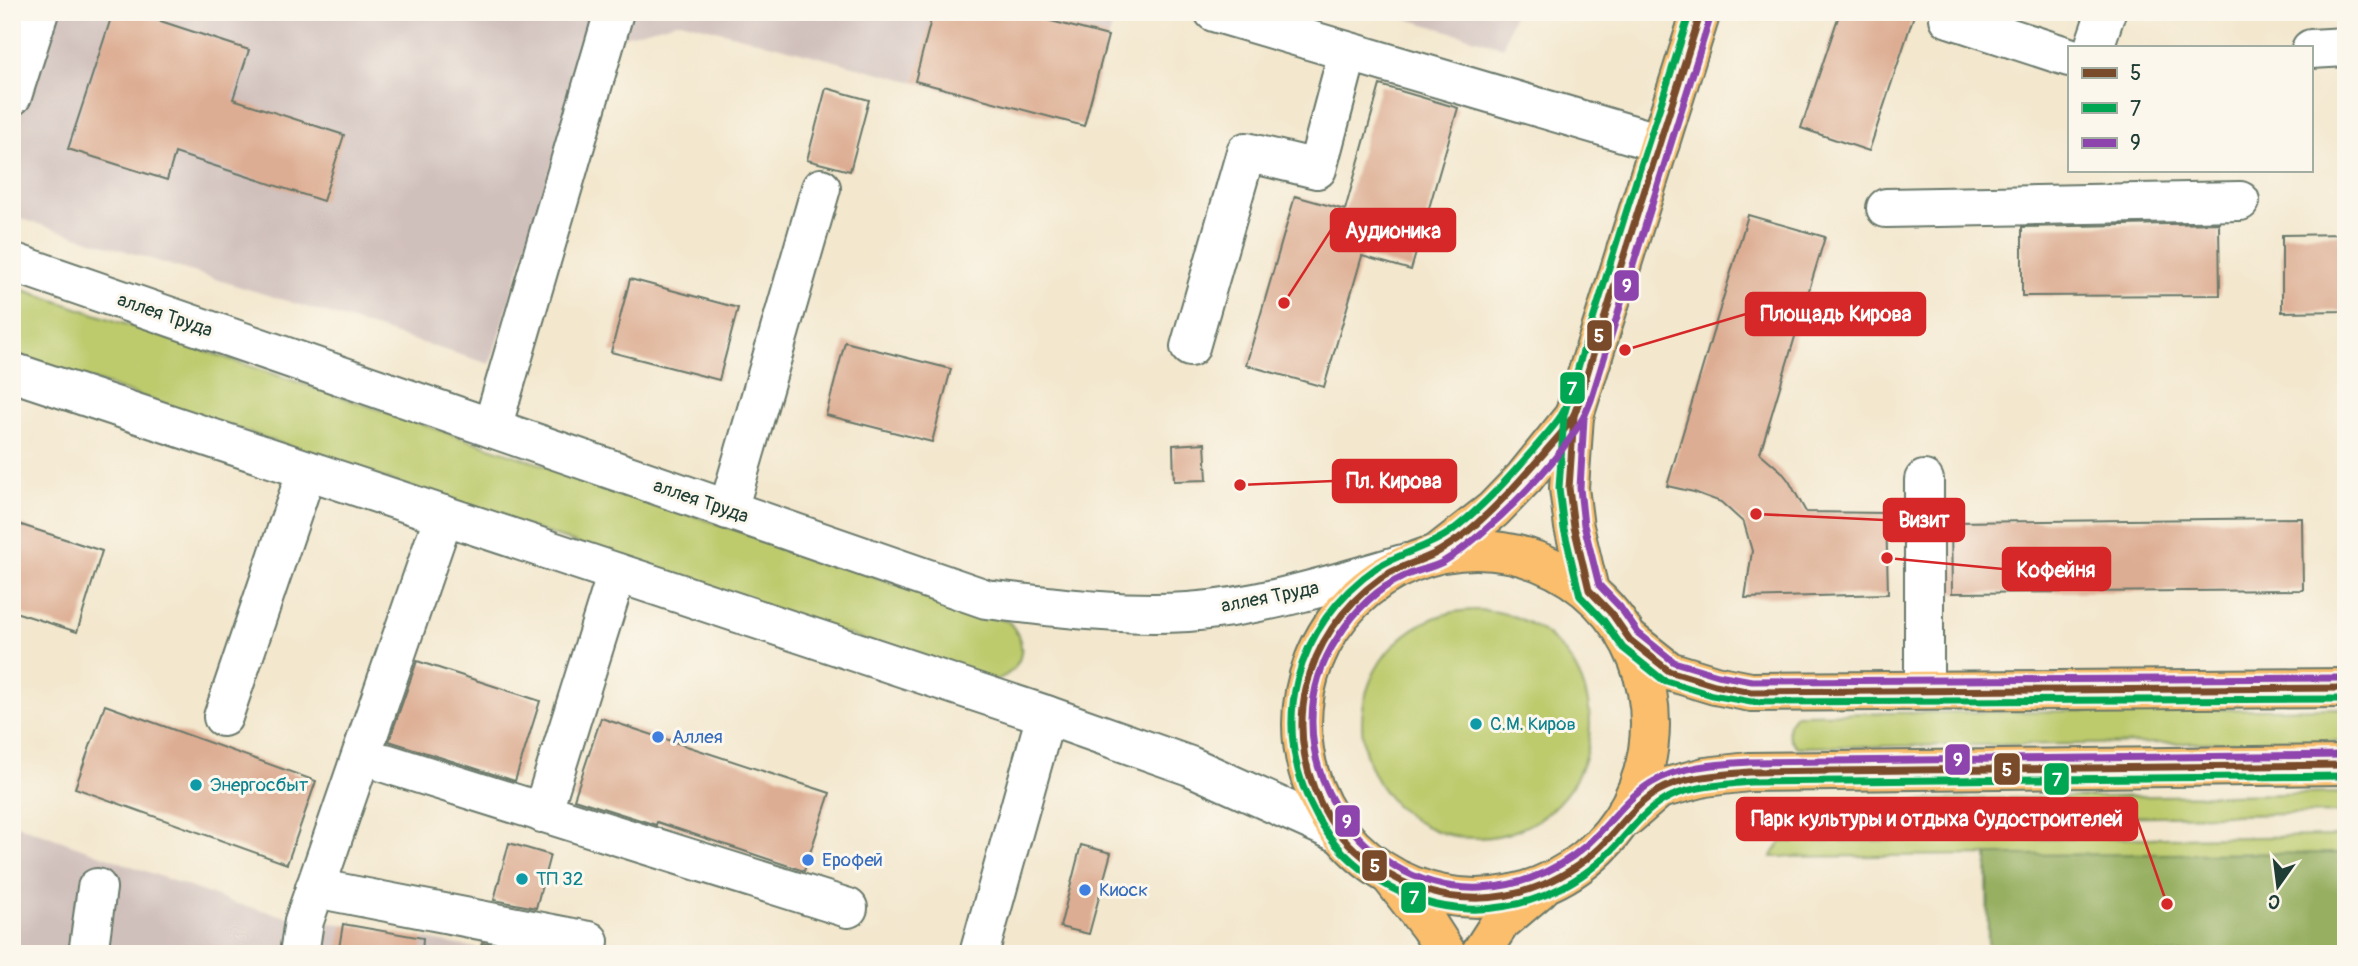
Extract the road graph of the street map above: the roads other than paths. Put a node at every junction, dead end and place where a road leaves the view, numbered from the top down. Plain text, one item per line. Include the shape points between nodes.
1 (39, 12) edge
2 (614, 12) edge
3 (1214, 12) edge
4 (1701, 12) edge
5 (2106, 12) edge
6 (1949, 18) dead end
7 (2094, 46) edge
8 (2346, 47) edge
9 (2312, 50) edge
10 (1348, 52) junction
11 (2068, 57) edge
12 (12, 96) edge
13 (1660, 143) junction
14 (821, 188) dead end
15 (2240, 201) dead end
16 (1886, 208) dead end
17 (12, 262) edge
18 (1190, 347) dead end
19 (12, 372) edge
20 (1574, 415) junction
21 (492, 428) junction
22 (307, 470) junction
23 (1924, 480) dead end
24 (728, 510) junction
25 (444, 515) junction
26 (1422, 558) junction
27 (617, 573) junction
28 (1589, 590) junction
29 (1630, 640) junction
30 (2346, 688) edge
31 (1924, 690) junction
32 (1046, 715) junction
33 (223, 717) dead end
34 (384, 763) dead end
35 (2346, 765) edge
36 (542, 813) junction
37 (1620, 823) junction
38 (1341, 834) junction
39 (1390, 875) junction
40 (1546, 884) junction
41 (97, 888) dead end
42 (316, 888) junction
43 (848, 908) dead end
44 (589, 942) dead end
45 (88, 954) edge
46 (299, 954) edge
47 (979, 954) edge
48 (1447, 954) edge
49 (1480, 954) edge

1 - 12 street
2 - 21 street
3 - 10 street
4 - 13 main road
5 - 7 street
6 - 11 street
8 - 9 street
10 - 13 street
10 - 18 street via 1317,169 1246,152
13 - 20 main road
14 - 24 street
15 - 16 street
17 - 21 street, аллея Труда
19 - 22 street
20 - 26 main road via 1493,510
20 - 28 main road via 1569,488
21 - 24 street, аллея Труда
22 - 25 street
22 - 33 street
23 - 31 street
24 - 26 street, аллея Труда via 986,599 1092,612 1189,612 1280,598
25 - 27 street
25 - 42 street
26 - 28 main road via 1470,550 1502,551 1562,572
26 - 38 main road via 1378,579 1353,599 1322,642 1306,682 1301,714 1310,778 1322,808
27 - 32 street
27 - 36 street
28 - 29 main road
29 - 31 main road via 1669,671 1751,692
29 - 37 main road via 1650,701 1651,733 1643,776
30 - 31 main road
32 - 38 street via 1190,766
32 - 47 street
34 - 36 street
35 - 37 main road via 1749,772 1659,789
36 - 43 street
37 - 40 main road via 1574,869
38 - 39 main road via 1363,857
39 - 40 main road via 1451,897 1515,894
39 - 48 main road
40 - 49 main road via 1500,923
41 - 45 street
42 - 44 street
42 - 46 street

